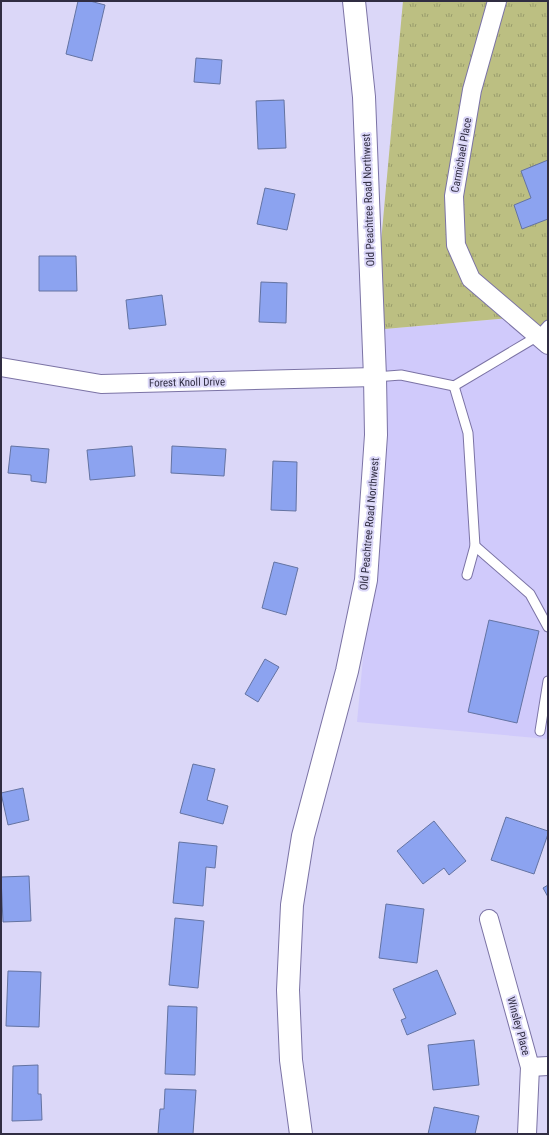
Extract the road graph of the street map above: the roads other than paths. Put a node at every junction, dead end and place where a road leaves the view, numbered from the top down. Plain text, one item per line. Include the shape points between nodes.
1 (354, 1) edge
2 (497, 1) edge
3 (545, 335) edge
4 (1, 367) edge
5 (375, 377) junction
6 (454, 386) junction
7 (475, 546) junction
8 (467, 575) dead end
9 (548, 627) edge
10 (548, 681) edge
11 (540, 731) dead end
12 (490, 919) dead end
13 (548, 1066) edge
14 (530, 1067) junction
15 (301, 1134) edge
16 (527, 1134) edge

1 - 5 main road, Old Peachtree Road Northwest via 364,97
2 - 3 street, Carmichael Place via 472,90 454,196 456,245 471,279
3 - 6 lane
4 - 5 street, Forest Knoll Drive via 101,384
5 - 6 lane via 401,375
5 - 15 main road, Old Peachtree Road Northwest via 376,435 366,580 347,671 303,836 292,904 288,998 291,1060
6 - 7 lane via 468,433
7 - 8 lane
7 - 9 lane via 530,594
10 - 11 lane
12 - 14 street, Winsley Place
13 - 14 street
14 - 16 street, Winsley Place

